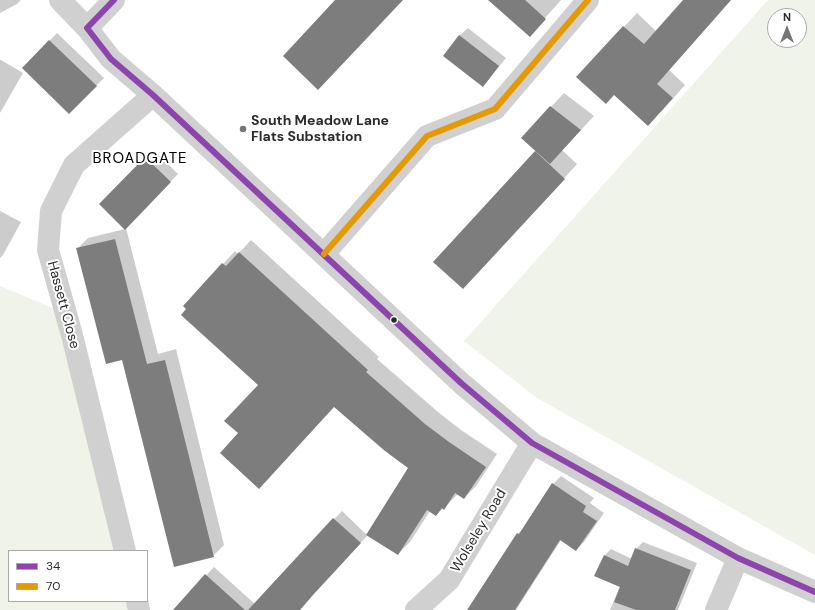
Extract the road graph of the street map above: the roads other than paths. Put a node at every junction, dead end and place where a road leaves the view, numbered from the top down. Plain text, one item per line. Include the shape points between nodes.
1 (60, 0) edge
2 (114, 0) edge
3 (588, 0) edge
4 (86, 28) junction
5 (153, 95) junction
6 (324, 254) junction
7 (532, 443) junction
8 (125, 550) edge
9 (738, 558) junction
10 (815, 592) edge
11 (416, 610) edge
12 (716, 610) edge

1 - 4 street
2 - 4 street
3 - 6 street via 495,109 427,136
4 - 5 street via 111,59
5 - 6 street
5 - 8 street, Hassett Close via 74,165 51,211 48,250 72,335
6 - 7 street via 461,383
7 - 9 street
7 - 11 street, Wolseley Road via 449,580
9 - 10 street
9 - 12 street

